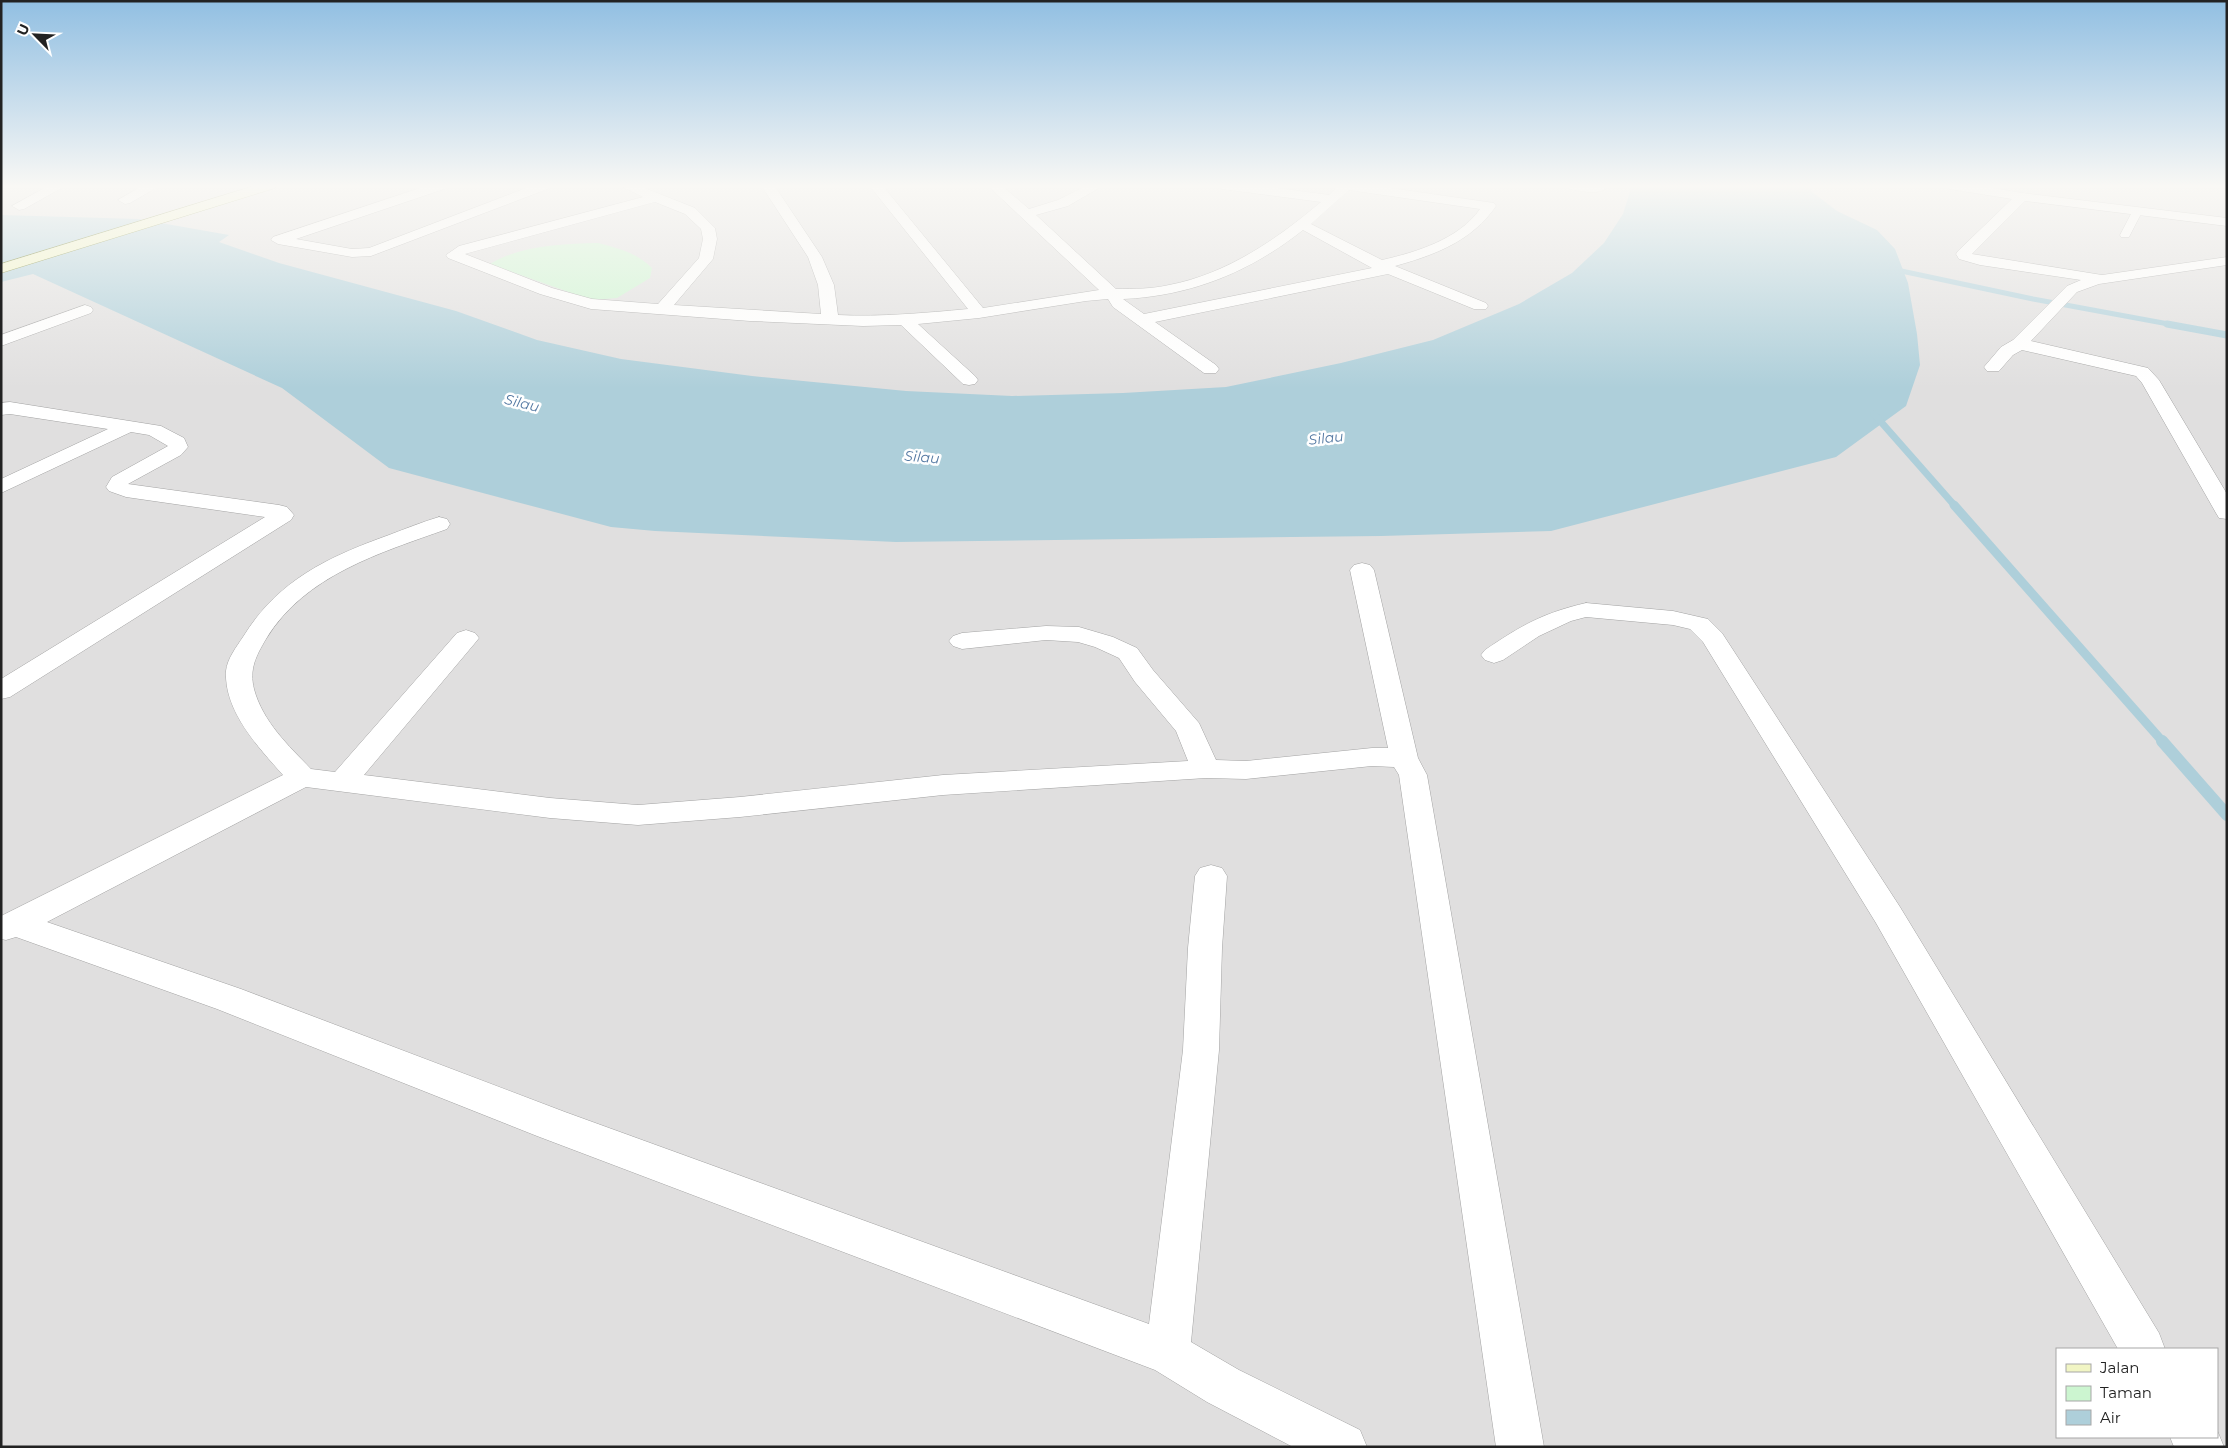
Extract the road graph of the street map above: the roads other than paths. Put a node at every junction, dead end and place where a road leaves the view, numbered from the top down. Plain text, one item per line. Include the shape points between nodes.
1 (54, 253) edge
2 (344, 253) edge
3 (366, 253) edge
4 (457, 253) edge
5 (707, 253) edge
6 (812, 253) edge
7 (930, 253) edge
8 (1068, 253) edge
9 (1260, 253) edge
10 (1356, 253) edge
11 (1425, 253) edge
12 (1964, 253) edge
13 (2227, 260) edge
14 (1383, 267) junction
15 (1, 269) edge
16 (2104, 279) junction
17 (1111, 293) junction
18 (1480, 306) dead end
19 (662, 309) junction
20 (85, 310) dead end
21 (979, 313) junction
22 (830, 320) junction
23 (905, 320) junction
24 (1141, 320) junction
25 (1, 341) edge
26 (2019, 344) junction
27 (1993, 367) dead end
28 (1210, 369) dead end
29 (969, 380) dead end
30 (1, 409) edge
31 (129, 426) junction
32 (2205, 476) junction
33 (2227, 479) edge
34 (1, 487) edge
35 (2227, 513) edge
36 (439, 524) dead end
37 (1362, 570) dead end
38 (466, 638) dead end
39 (962, 641) dead end
40 (1494, 655) dead end
41 (1, 690) edge
42 (1404, 758) junction
43 (1206, 769) junction
44 (302, 777) junction
45 (342, 782) junction
46 (1211, 876) dead end
47 (8, 928) edge
48 (2142, 1348) edge
49 (1168, 1352) junction
50 (1343, 1447) edge
51 (1520, 1447) edge

1 - 15 street
2 - 3 street
4 - 19 street via 453,255 575,300
5 - 19 street via 706,260
6 - 22 street via 826,285
7 - 21 street
8 - 17 street
9 - 17 street via 1186,286 1157,292
10 - 14 street
11 - 14 street
12 - 16 street via 1964,256 1973,259
13 - 16 street
14 - 18 street
14 - 24 street
16 - 26 street via 2072,289
17 - 21 street
17 - 24 street
19 - 22 street
20 - 25 street
21 - 23 street
22 - 23 street
23 - 29 street
24 - 28 street
26 - 27 street via 2007,351
26 - 32 street via 2142,372 2150,380
30 - 31 street
31 - 34 street
31 - 41 street via 154,430 177,442 178,447 119,481 116,487 283,515
32 - 33 street
32 - 35 street
36 - 44 street via 347,558 318,574 279,605 260,626 238,670 245,705 272,745
37 - 42 street
38 - 45 street
39 - 43 street via 1046,633 1078,635 1128,653 1189,729
40 - 48 street via 1562,616 1586,610 1673,618 1698,624 1713,638 1888,915
42 - 43 street via 1372,756 1246,770
42 - 51 street via 1413,776
43 - 45 street via 943,785 638,815 550,808
44 - 45 street
44 - 47 street
46 - 49 street via 1201,1050
47 - 49 street via 229,999 551,1124
49 - 50 street via 1222,1386

